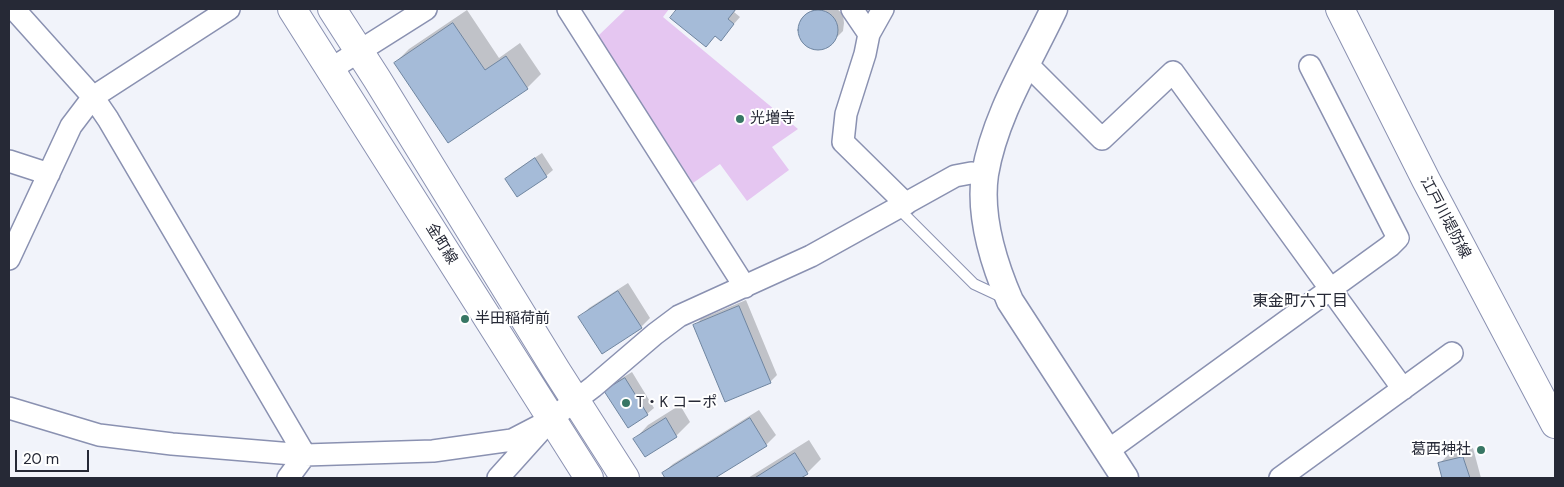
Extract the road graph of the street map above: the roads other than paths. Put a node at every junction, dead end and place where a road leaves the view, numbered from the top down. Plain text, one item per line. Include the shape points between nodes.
1 (14, 9) edge
2 (229, 9) edge
3 (292, 9) edge
4 (332, 9) edge
5 (426, 9) edge
6 (568, 9) edge
7 (852, 9) edge
8 (883, 9) edge
9 (1054, 9) edge
10 (1340, 9) edge
11 (868, 34) junction
12 (360, 51) junction
13 (1027, 64) junction
14 (1310, 66) dead end
15 (331, 70) junction
16 (93, 97) junction
17 (9, 161) edge
18 (48, 174) junction
19 (985, 174) junction
20 (902, 206) junction
21 (9, 259) edge
22 (745, 287) junction
23 (1332, 289) junction
24 (1010, 300) junction
25 (1452, 354) dead end
26 (1403, 389) junction
27 (576, 400) junction
28 (9, 408) edge
29 (552, 419) junction
30 (1555, 424) edge
31 (1106, 452) junction
32 (305, 455) junction
33 (288, 478) edge
34 (498, 478) edge
35 (589, 478) edge
36 (625, 478) edge
37 (1124, 478) edge
38 (1280, 478) edge

1 - 16 street
2 - 16 street
3 - 15 main road, 金町線
4 - 12 main road
5 - 12 street
6 - 22 street
7 - 11 street
8 - 11 street
9 - 13 street
10 - 30 main road, 江戸川堤防線
11 - 20 street via 846,114 843,142
12 - 15 street
12 - 27 main road
13 - 19 street via 999,127
13 - 23 street via 1102,139 1173,72
14 - 23 street via 1398,238
15 - 29 main road, 金町線
16 - 18 street via 71,126
16 - 32 street
17 - 18 street
18 - 21 street
19 - 20 street via 954,176
19 - 24 street via 988,235
20 - 22 street via 811,256
20 - 24 lane via 974,284
22 - 27 street via 679,316
23 - 26 street
23 - 31 street
24 - 31 street
25 - 26 street
26 - 38 street
27 - 29 street
27 - 36 main road
28 - 32 street via 98,435
29 - 32 street via 512,440 433,451
29 - 34 street
29 - 35 main road, 金町線
31 - 37 street
32 - 33 street

